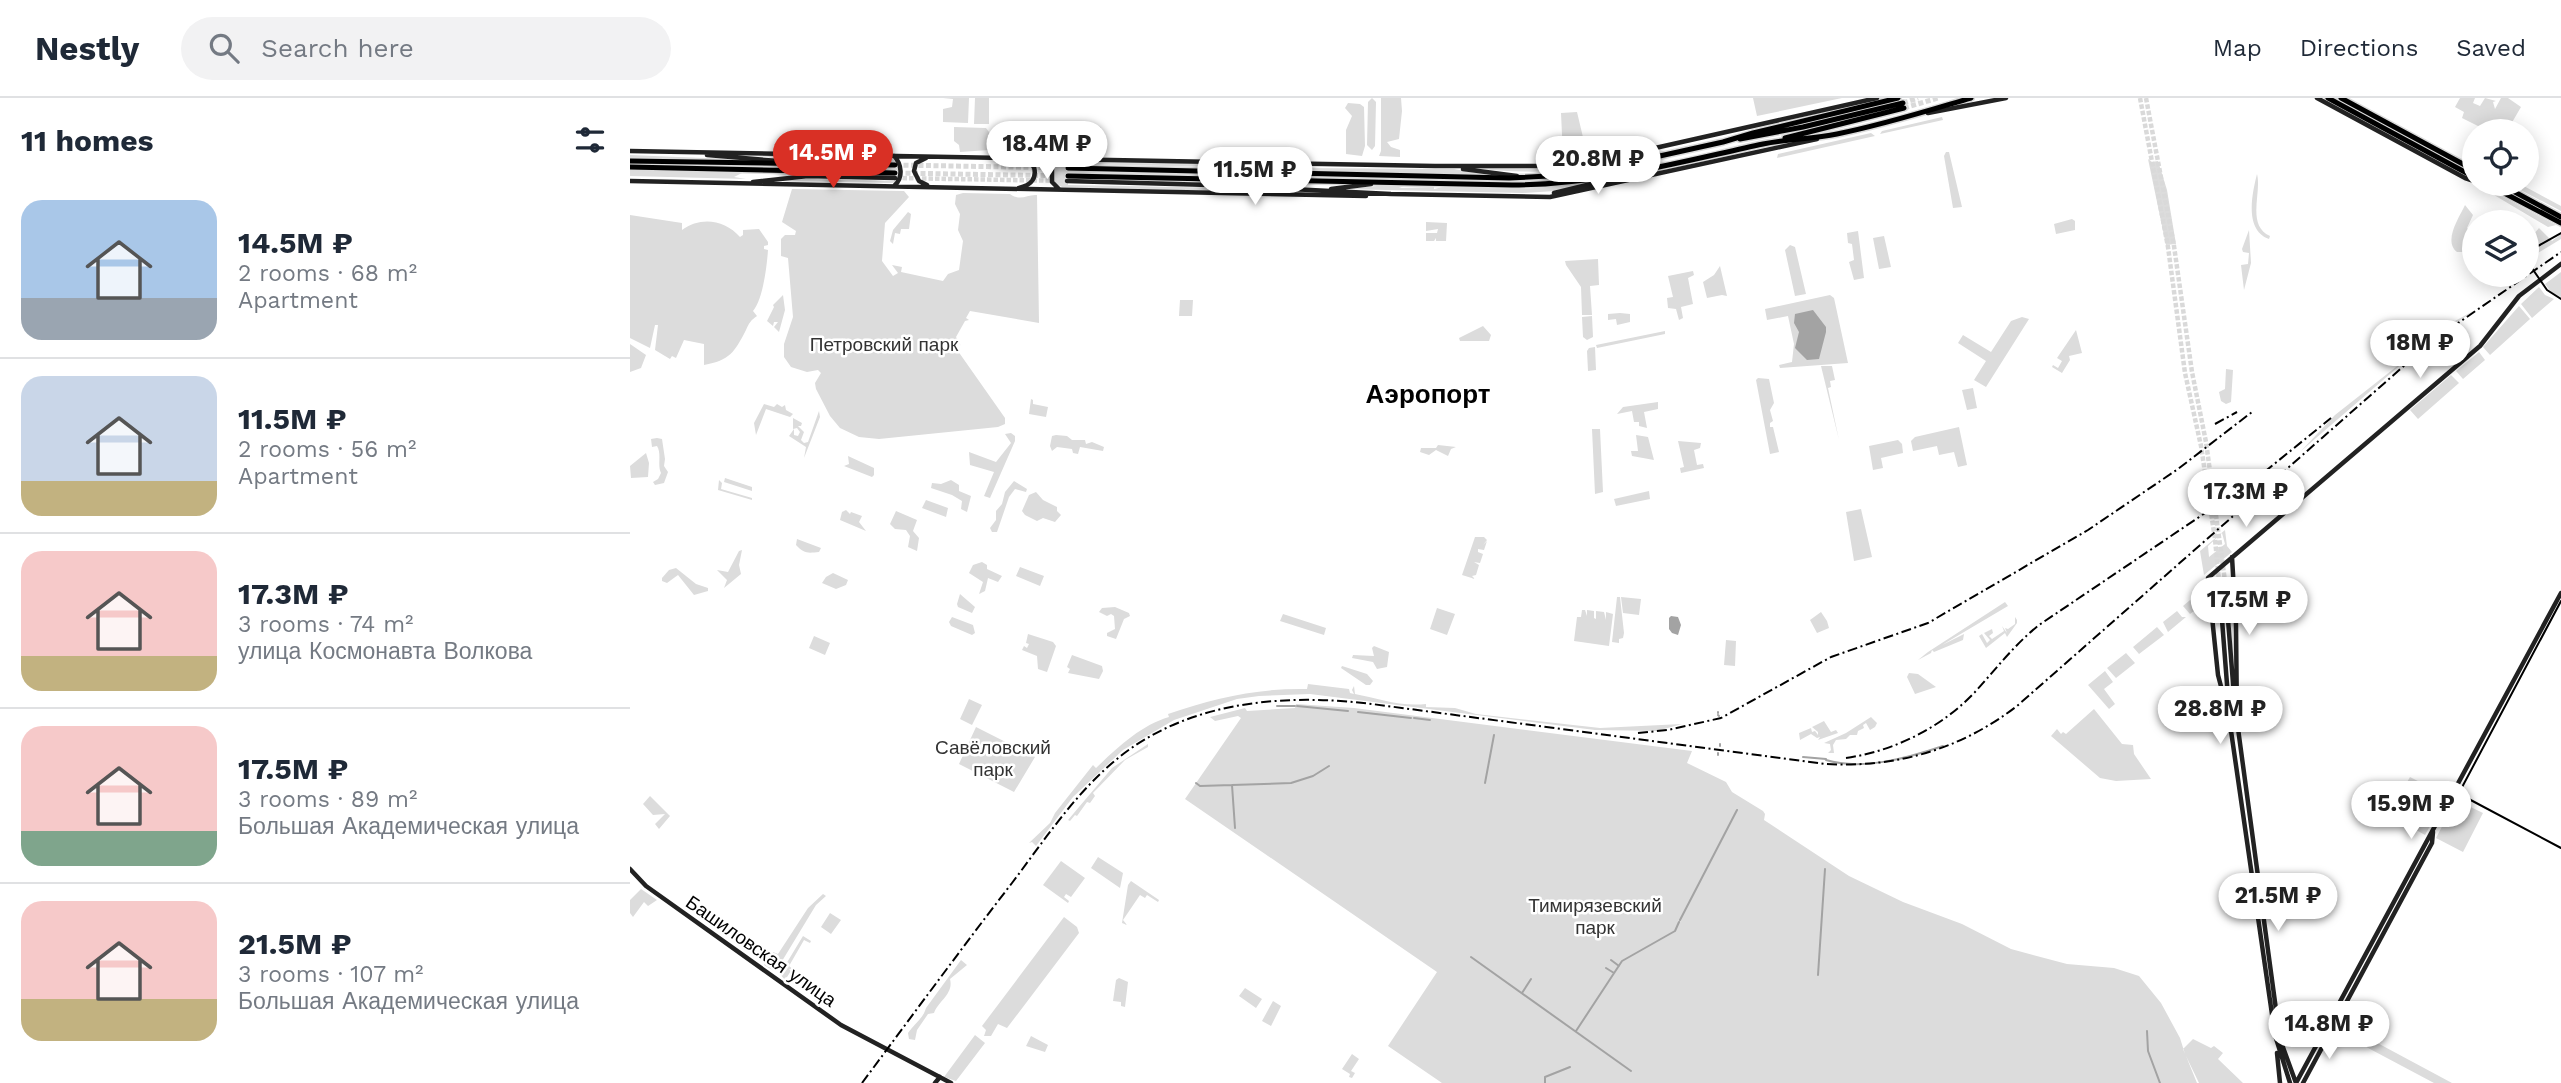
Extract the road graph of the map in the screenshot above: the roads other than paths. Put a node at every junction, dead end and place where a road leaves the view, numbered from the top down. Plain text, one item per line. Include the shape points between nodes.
1 (1877, 98) edge
2 (1971, 98) edge
3 (2000, 98) edge
4 (2006, 98) edge
5 (2317, 98) edge
6 (2328, 98) edge
7 (2341, 98) edge
8 (1992, 100) junction
9 (1901, 103) edge
10 (1907, 117) junction
11 (1835, 135) junction
12 (1768, 143) junction
13 (630, 150) edge
14 (687, 152) junction
15 (894, 156) junction
16 (932, 157) junction
17 (1024, 158) junction
18 (1064, 158) junction
19 (630, 161) edge
20 (807, 164) junction
21 (1312, 164) junction
22 (2462, 164) edge
23 (895, 165) tunnel mouth
24 (1438, 166) junction
25 (630, 167) edge
26 (1068, 168) tunnel mouth
27 (1650, 169) junction
28 (1171, 171) junction
29 (2462, 172) edge
30 (895, 176) joint
31 (2462, 176) edge
32 (1530, 177) junction
33 (1068, 179) joint
34 (630, 181) edge
35 (1390, 183) junction
36 (741, 184) junction
37 (891, 187) junction
38 (931, 187) junction
39 (1011, 189) junction
40 (1064, 190) junction
41 (1323, 191) junction
42 (1391, 194) junction
43 (2510, 196) edge
44 (2522, 196) edge
45 (1540, 197) junction
46 (2561, 217) edge
47 (2561, 223) edge
48 (2561, 264) edge
49 (2232, 556) junction
50 (2561, 593) edge
51 (2225, 671) junction
52 (2218, 672) junction
53 (2229, 717) junction
54 (2237, 721) junction
55 (2434, 831) junction
56 (630, 869) edge
57 (2276, 1042) junction
58 (2290, 1070) junction
59 (2302, 1070) junction
60 (940, 1077) junction
61 (935, 1083) edge
62 (951, 1083) edge
63 (2280, 1083) edge
64 (2295, 1083) edge
65 (2303, 1083) edge

1 - 24 main road via 1593,162
2 - 10 main road
3 - 8 main road
4 - 8 main road
5 - 31 main road
6 - 29 main road
7 - 22 main road
8 - 10 main road
9 - 12 main road
9 - 32 main road via 1601,169
10 - 11 main road
11 - 12 main road
11 - 45 main road
12 - 27 main road
13 - 14 main road
14 - 15 main road
14 - 20 main road
15 - 16 main road
15 - 37 main road via 901,177
16 - 17 main road
16 - 38 main road via 916,163 914,171 919,181
17 - 18 main road
17 - 39 main road via 1034,167 1034,179 1027,186
18 - 21 main road
18 - 40 main road via 1054,163 1051,179 1056,188
19 - 20 main road
20 - 23 main road
21 - 24 main road
21 - 28 main road
24 - 32 main road
25 - 30 main road
26 - 28 main road
27 - 35 main road via 1557,184
27 - 45 main road
28 - 32 main road
30 - 36 main road via 808,176
33 - 35 main road
33 - 41 main road
34 - 36 main road
35 - 41 main road
36 - 37 main road
37 - 38 main road
38 - 39 main road
39 - 40 main road
40 - 42 main road via 1339,197
41 - 42 main road
42 - 45 main road
43 - 47 main road
44 - 46 main road
48 - 49 main road via 2519,296 2480,346
49 - 52 main road via 2207,583
49 - 54 main road
50 - 55 main road
51 - 52 main road
51 - 53 main road
51 - 54 main road via 2222,581
52 - 53 main road
53 - 57 main road
54 - 58 main road via 2278,1024
55 - 59 main road
55 - 65 main road via 2432,843
56 - 60 main road, Башиловская улица via 646,886 841,1025
57 - 63 main road
57 - 64 main road
58 - 59 main road via 2294,1074
58 - 64 main road
59 - 64 main road
60 - 61 main road
60 - 62 main road, Башиловская улица

